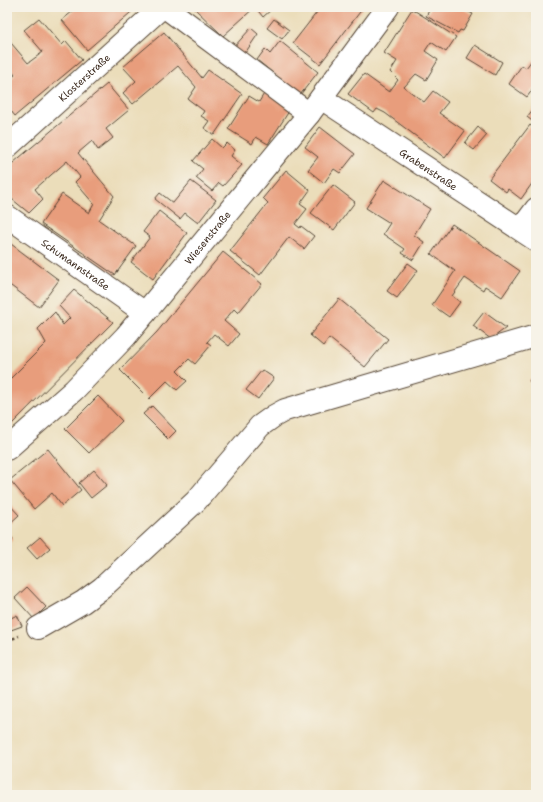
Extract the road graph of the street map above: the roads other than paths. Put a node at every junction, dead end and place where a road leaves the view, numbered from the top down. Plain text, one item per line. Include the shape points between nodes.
1 (162, 7) edge
2 (165, 7) edge
3 (388, 7) edge
4 (315, 106) junction
5 (7, 147) edge
6 (536, 209) edge
7 (7, 216) edge
8 (528, 235) edge
9 (145, 313) junction
10 (536, 336) edge
11 (7, 449) edge
12 (38, 628) dead end

1 - 5 street, Klosterstraße
2 - 4 street
3 - 4 street, Wiesenstraße
4 - 8 street, Grabenstraße
4 - 9 street, Wiesenstraße
6 - 8 street
7 - 9 street, Schumannstraße
9 - 11 street, Wiesenstraße via 74,390
10 - 12 street via 285,410 274,416 260,426 196,501 102,588

